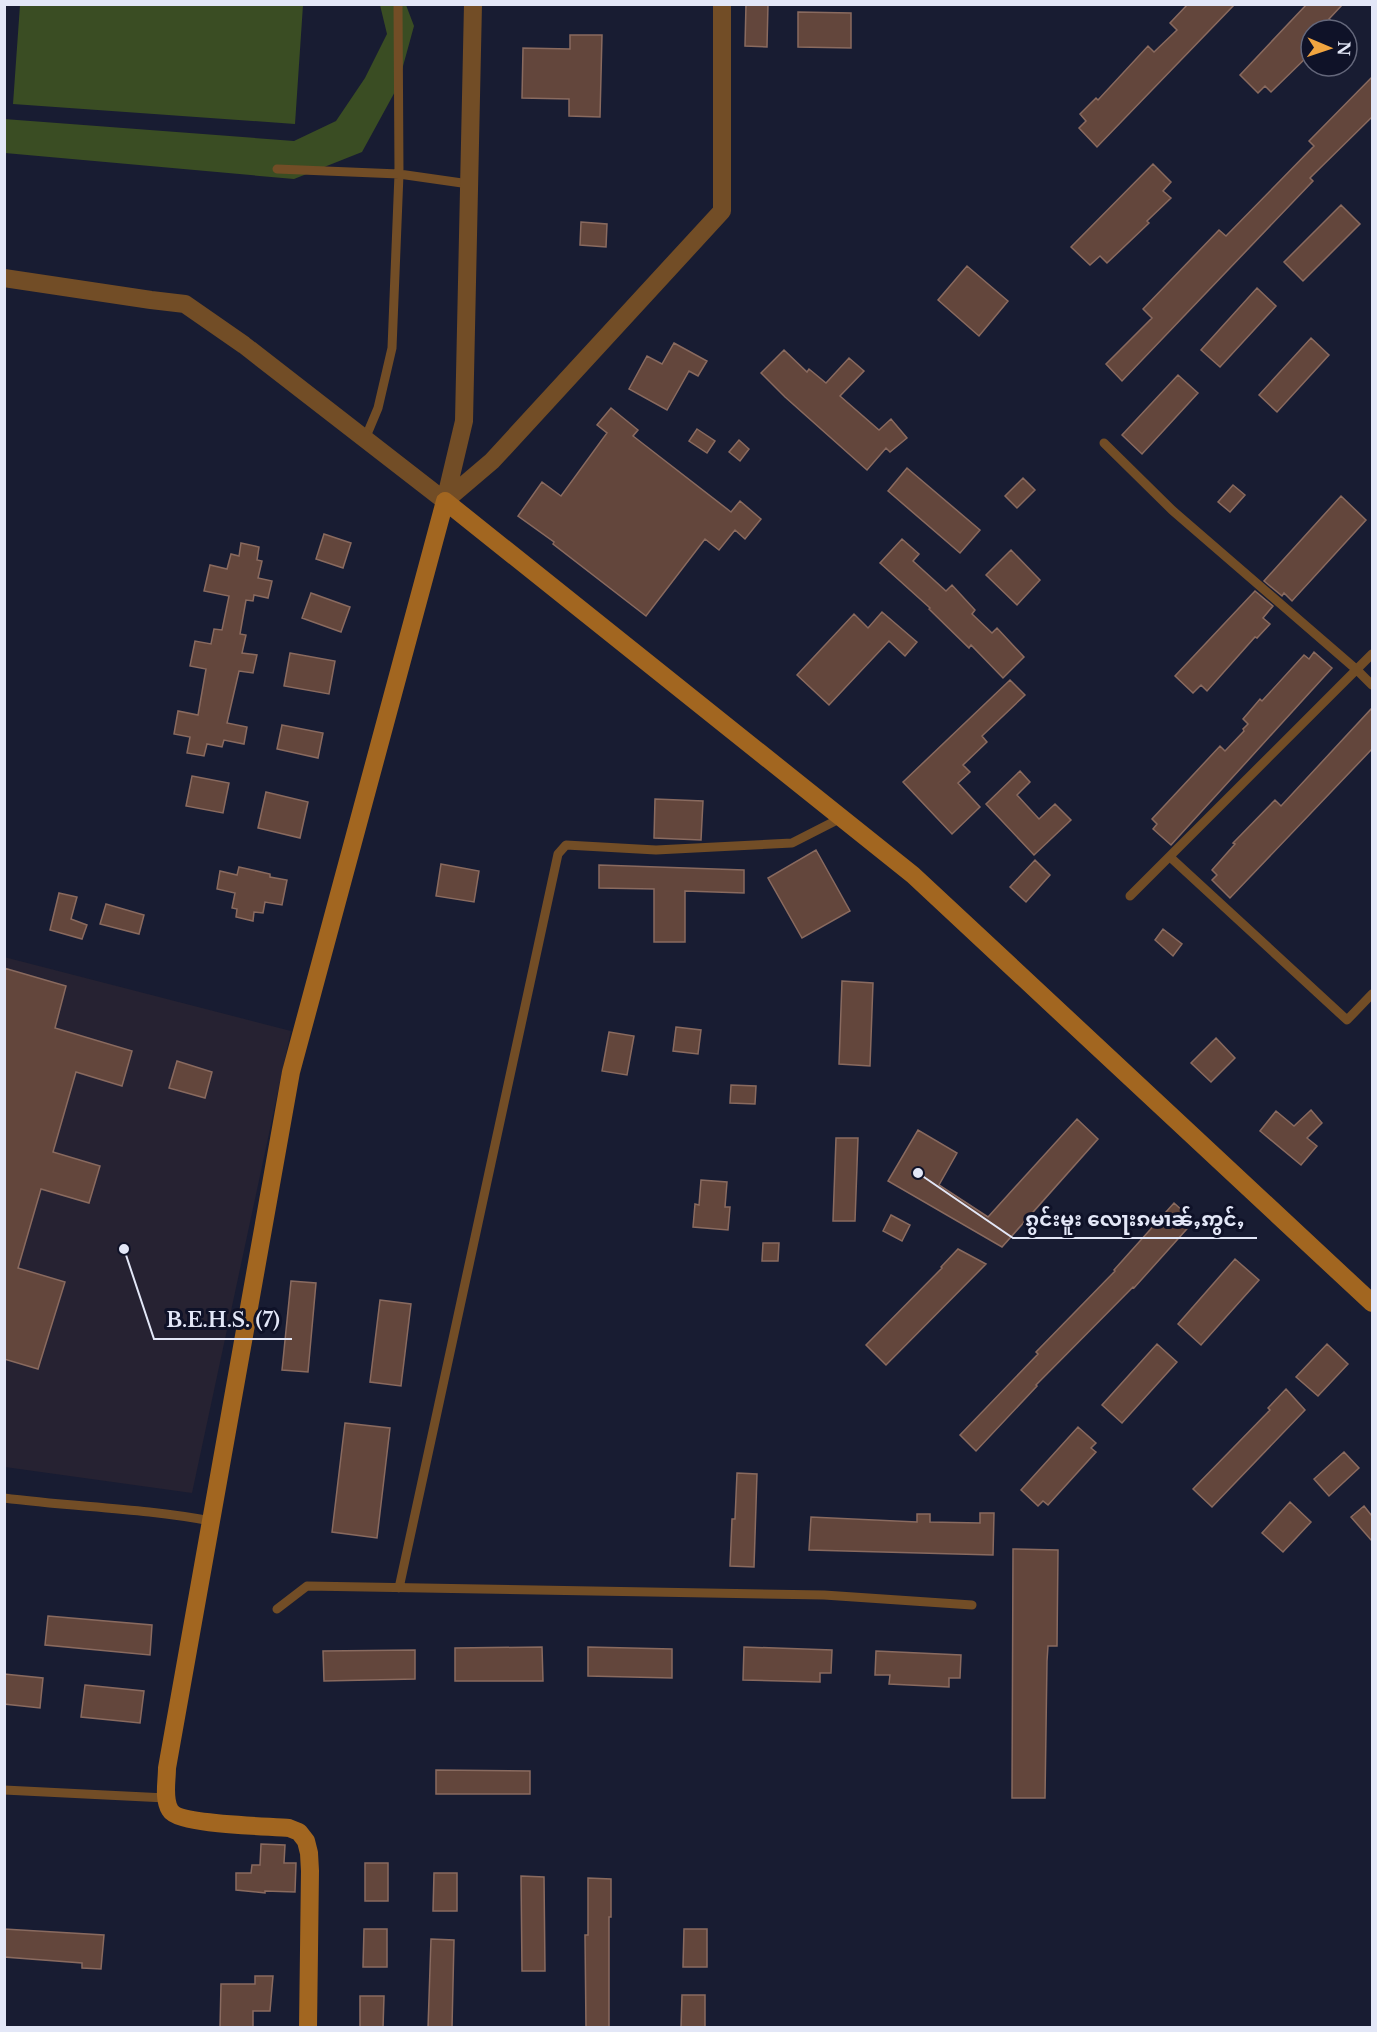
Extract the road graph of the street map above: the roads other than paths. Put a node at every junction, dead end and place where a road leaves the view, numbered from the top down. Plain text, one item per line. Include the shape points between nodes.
1 (398, 4) edge
2 (473, 4) edge
3 (722, 4) edge
4 (277, 169) dead end
5 (399, 174) junction
6 (469, 184) junction
7 (4, 278) edge
8 (365, 439) junction
9 (1104, 443) dead end
10 (445, 501) junction
11 (1372, 654) edge
12 (1358, 670) junction
13 (1372, 685) edge
14 (841, 818) junction
15 (1170, 857) junction
16 (1130, 896) dead end
17 (1372, 994) edge
18 (1372, 1303) edge
19 (4, 1498) edge
20 (211, 1521) junction
21 (399, 1588) junction
22 (972, 1605) dead end
23 (277, 1609) dead end
24 (4, 1790) edge
25 (166, 1798) junction
26 (308, 2028) edge

1 - 5 lane
2 - 6 street
3 - 10 street via 722,211 492,461
4 - 5 lane
5 - 6 lane
5 - 8 lane via 392,348 378,408
6 - 10 street via 464,421
7 - 8 street via 185,303
8 - 10 street
9 - 12 lane via 1172,510
10 - 14 street
10 - 20 street via 291,1072
11 - 12 lane
12 - 13 lane
12 - 15 lane
14 - 18 street via 913,875
14 - 21 lane via 792,843 656,850 566,845 558,854
15 - 16 lane
15 - 17 lane via 1347,1020
19 - 20 lane
20 - 25 street via 167,1768
21 - 22 lane via 824,1595
21 - 23 lane via 307,1586
24 - 25 lane
25 - 26 street via 170,1810 186,1819 289,1828 306,1841 310,1871

